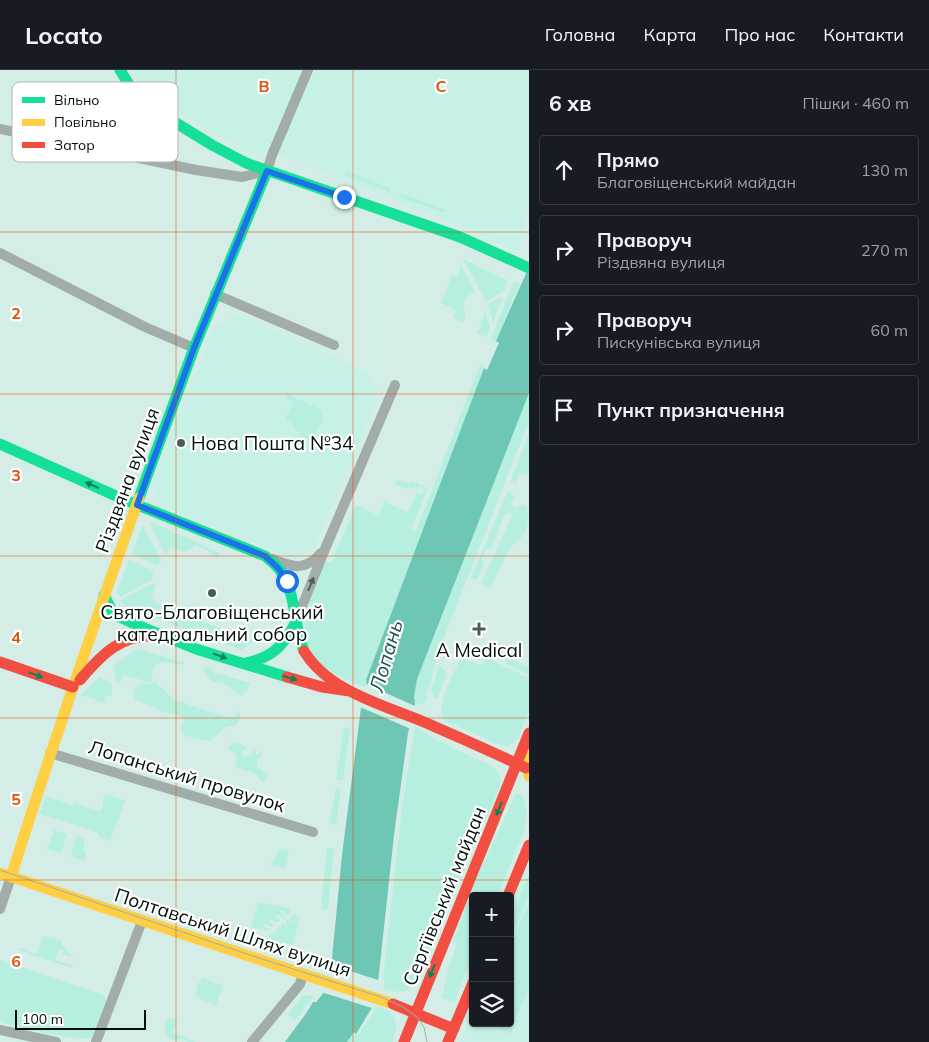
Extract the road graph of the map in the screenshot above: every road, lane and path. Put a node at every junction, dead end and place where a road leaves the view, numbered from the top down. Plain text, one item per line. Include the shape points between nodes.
1 (120, 70) edge
2 (308, 70) edge
3 (127, 82) edge
4 (178, 124) edge
5 (164, 162) edge
6 (267, 171) junction
7 (0, 253) edge
8 (526, 266) edge
9 (215, 294) junction
10 (334, 345) dead end
11 (194, 348) junction
12 (395, 385) dead end
13 (0, 444) edge
14 (137, 505) junction
15 (325, 549) junction
16 (265, 556) junction
17 (104, 595) junction
18 (297, 619) junction
19 (165, 637) junction
20 (0, 662) edge
21 (243, 664) junction
22 (73, 687) junction
23 (351, 691) junction
24 (527, 738) edge
25 (50, 753) junction
26 (516, 763) junction
27 (529, 771) edge
28 (313, 832) dead end
29 (529, 845) edge
30 (0, 873) edge
31 (12, 877) junction
32 (510, 892) edge
33 (0, 909) edge
34 (142, 921) junction
35 (303, 974) junction
36 (469, 993) edge
37 (415, 1012) junction
38 (454, 1029) junction
39 (0, 1030) edge
40 (56, 1042) edge
41 (96, 1042) edge
42 (252, 1042) edge
43 (404, 1042) edge
44 (448, 1042) edge

1 - 3 street
2 - 6 street, Різдвяна вулиця
4 - 6 street via 228,154
5 - 6 street via 242,177
6 - 8 street via 422,223
6 - 9 street, Різдвяна вулиця
7 - 11 street via 145,327
9 - 10 street
9 - 11 street, Різдвяна вулиця
11 - 14 street, Різдвяна вулиця
12 - 15 street
14 -> 13 street
14 - 16 street
14 - 17 street, Різдвяна вулиця
15 - 16 street via 304,566 292,566
18 -> 15 street
16 - 18 street via 287,581
17 - 19 street via 118,616
17 - 22 street, Різдвяна вулиця
18 - 21 street via 276,652 262,660
18 - 23 street via 302,647 311,662
19 -> 21 street
19 - 22 street via 147,635 124,640 94,662
20 -> 22 street
21 -> 23 street via 337,691
22 - 25 street, Різдвяна вулиця
23 - 26 street
24 - 26 street, Сергіївський майдан
24 - 27 street
25 - 28 street, Лопанський провулок
25 - 31 street, Різдвяна вулиця
26 - 27 street
26 -> 37 street, Сергіївський майдан
29 - 32 street
30 - 31 street, Полтавський Шлях вулиця
31 - 33 street, Різдвяна вулиця
31 - 34 street, Полтавський Шлях вулиця
34 - 35 street, Полтавський Шлях вулиця
34 - 41 street
35 - 37 street, Полтавський Шлях вулиця
35 - 42 street via 300,984
36 - 38 street
37 - 38 street, Полтавський Шлях вулиця
37 - 43 street, Сергіївський майдан
38 - 44 street
39 - 40 street

